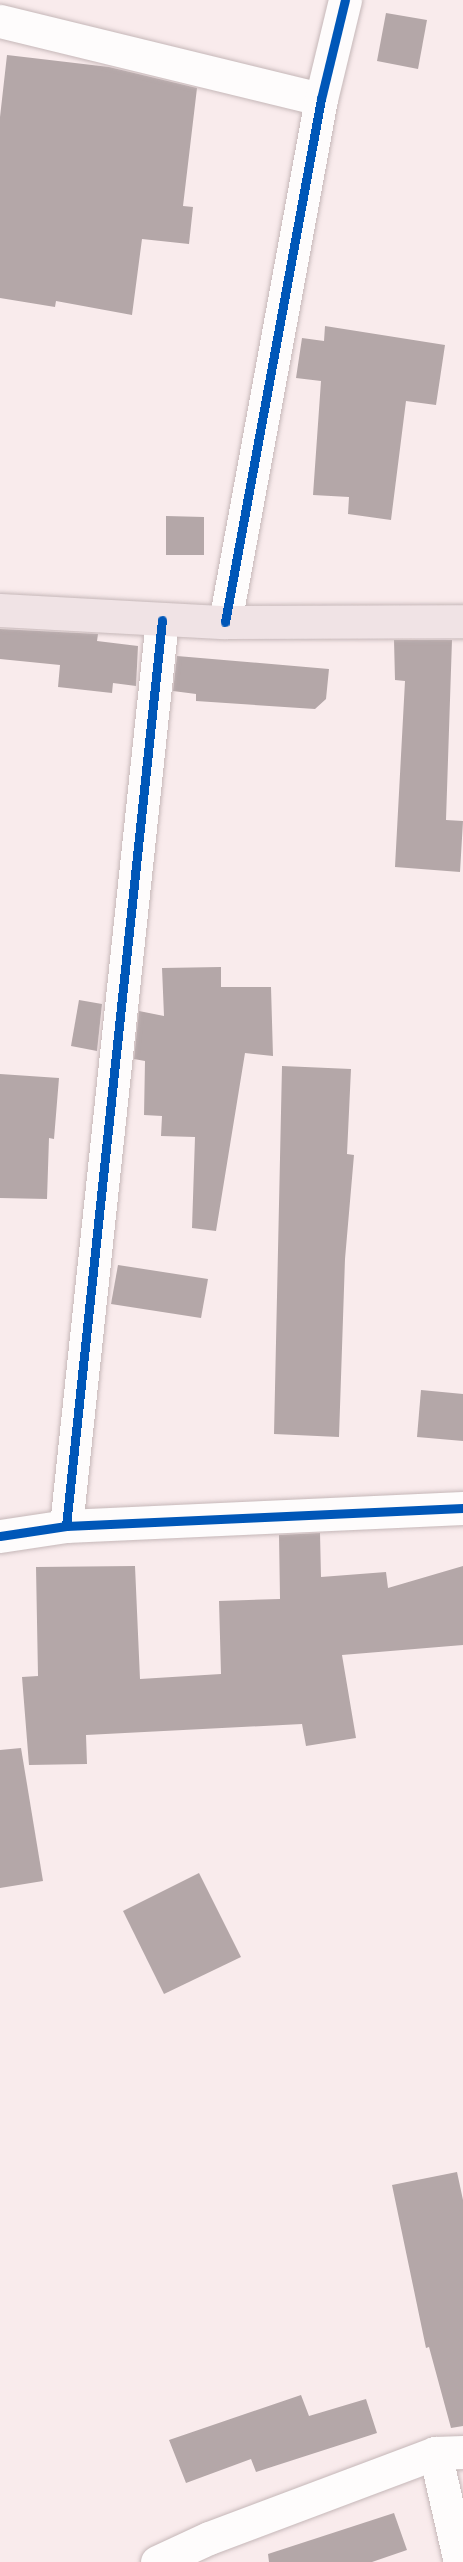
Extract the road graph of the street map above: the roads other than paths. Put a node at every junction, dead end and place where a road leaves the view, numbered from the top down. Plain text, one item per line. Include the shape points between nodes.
1 (345, 0) edge
2 (0, 21) edge
3 (321, 99) junction
4 (0, 610) edge
5 (162, 620) junction
6 (463, 621) edge
7 (225, 622) junction
8 (463, 1508) edge
9 (66, 1526) junction
10 (0, 1536) edge
11 (449, 2453) edge
12 (157, 2562) edge
13 (460, 2562) edge

1 - 3 street
2 - 3 street
3 - 7 street
4 - 5 main road
5 - 7 main road
5 - 9 street
6 - 7 main road
8 - 9 street
9 - 10 street
11 - 12 street via 209,2538
11 - 13 street

